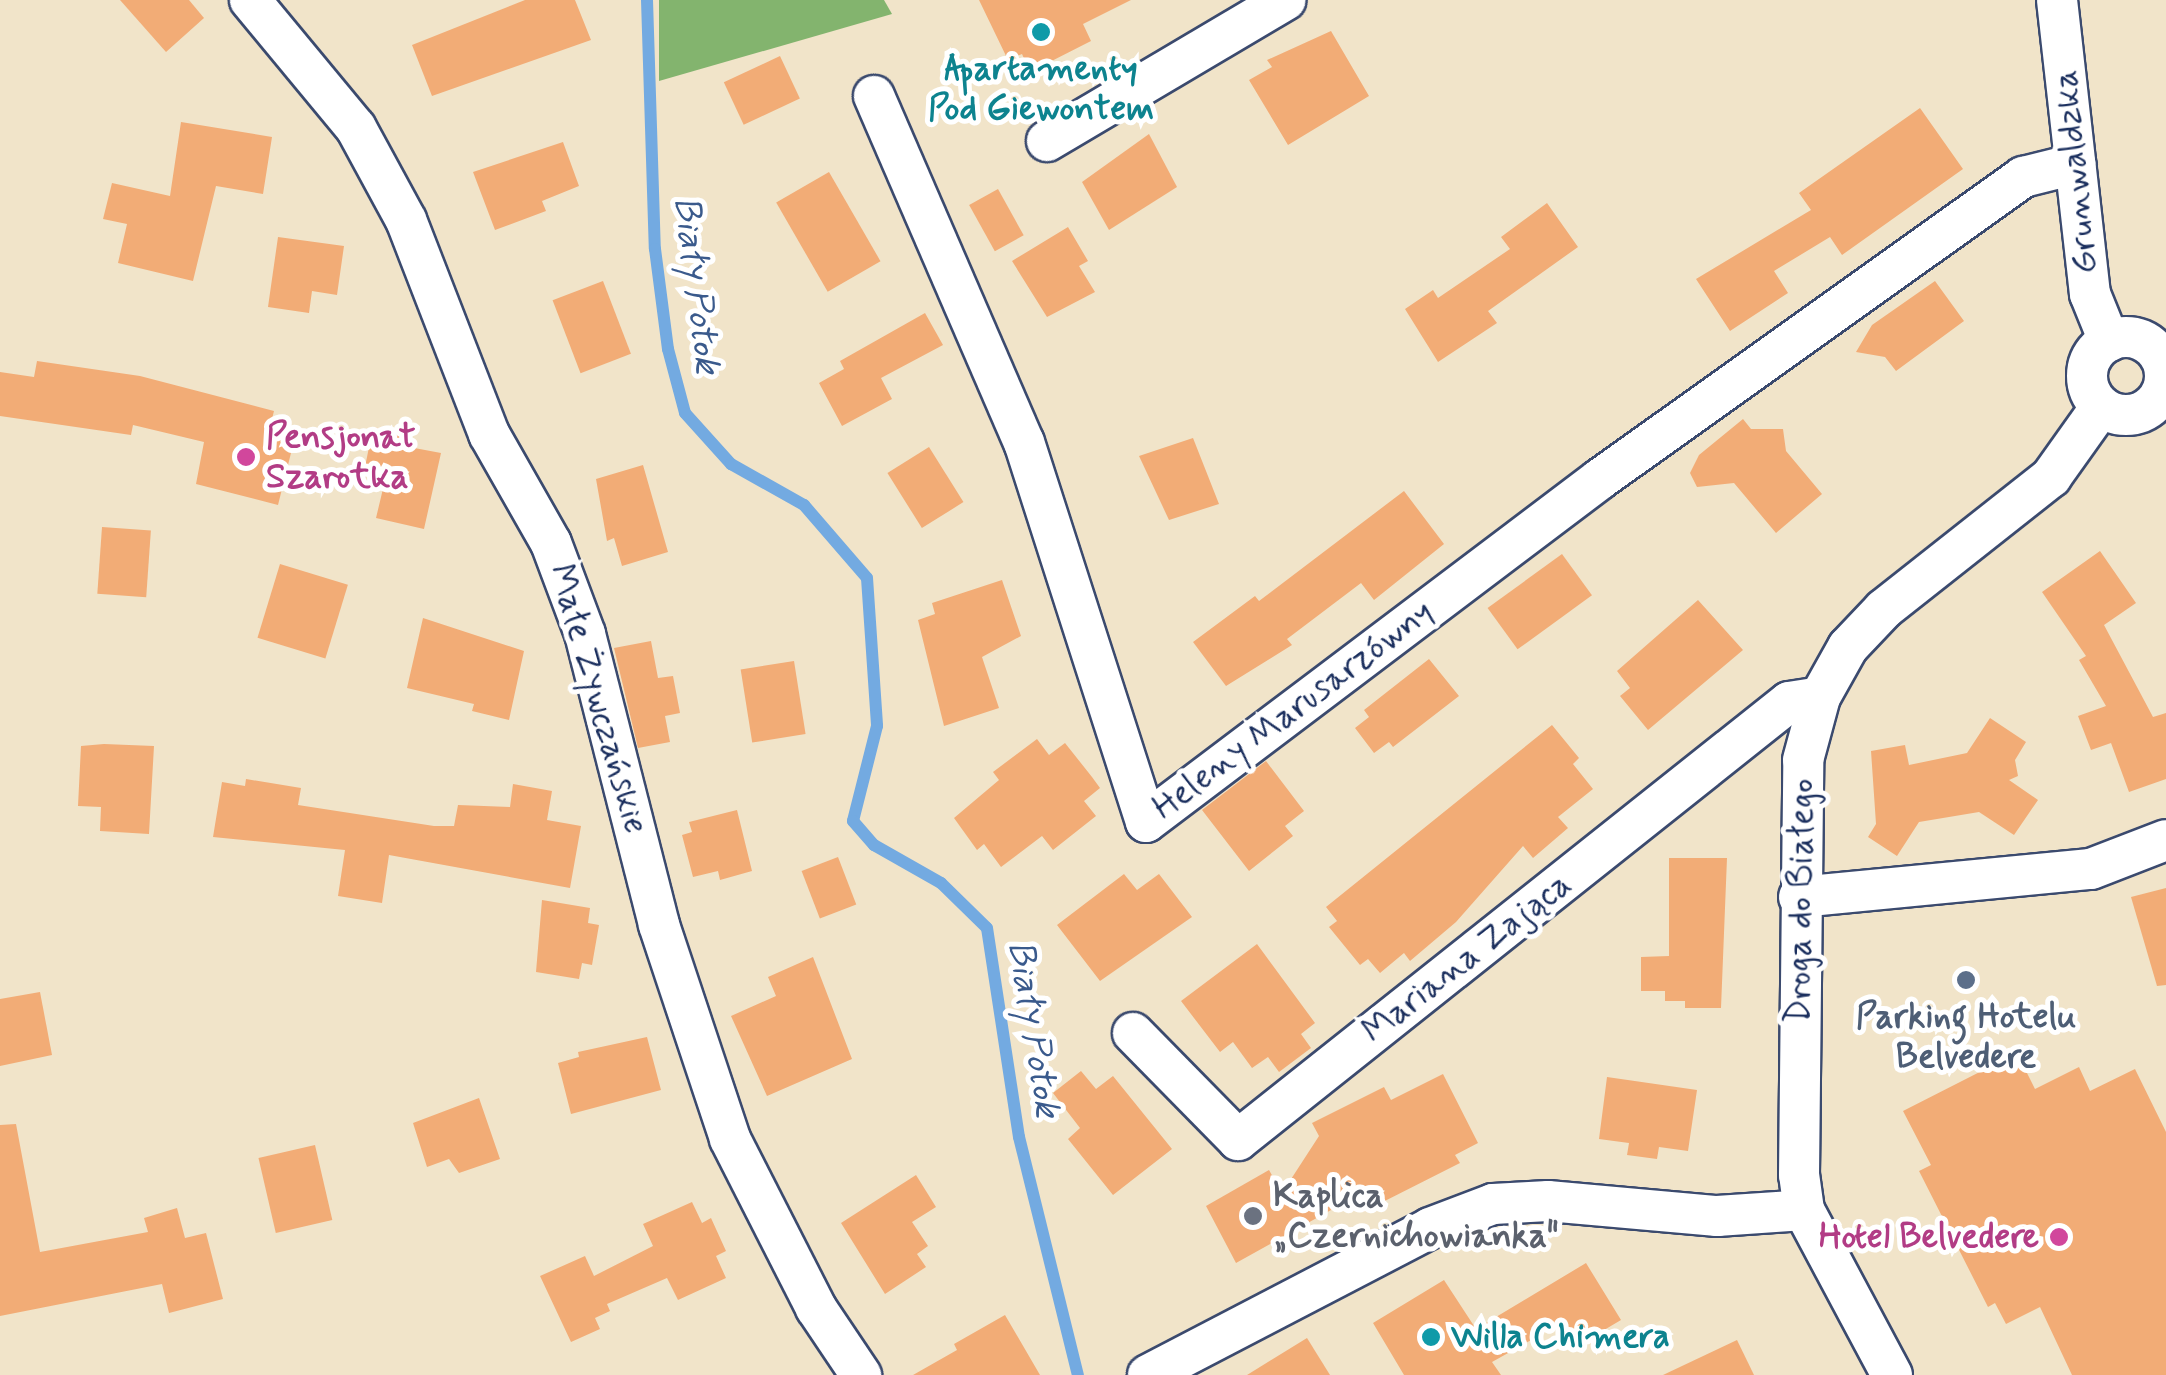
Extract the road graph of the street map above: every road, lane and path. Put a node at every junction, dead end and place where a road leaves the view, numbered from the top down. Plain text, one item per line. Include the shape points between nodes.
1 (250, 0) edge
2 (1285, 0) edge
3 (2057, 0) edge
4 (874, 96) dead end
5 (1047, 141) dead end
6 (2075, 164) junction
7 (2108, 341) junction
8 (2165, 370) edge
9 (2101, 407) junction
10 (1820, 697) junction
11 (2166, 840) edge
12 (1798, 897) junction
13 (1133, 1033) dead end
14 (1804, 1210) junction
15 (861, 1375) edge
16 (1148, 1375) edge
17 (1892, 1375) edge

1 - 15 street, Małe Żywczańskie via 356,128 406,220 476,406 552,543 586,634 659,925 730,1139 816,1308
2 - 5 street
3 - 6 street, Grunwaldzka
4 - 6 street, Heleny Marusarzówny via 1024,442 1146,822 1600,479 2006,189 2032,172
6 - 7 street, Grunwaldzka via 2090,294
7 - 8 street via 2144,342
7 - 9 street via 2093,355 2087,375
8 - 9 street via 2159,398 2145,410 2127,416
9 - 10 street, Droga do Białego via 2051,478 1866,626
10 - 12 street, Droga do Białego via 1800,781
10 - 13 street, Mariana Zająca via 1788,702 1238,1140
11 - 12 street via 2090,868
12 - 14 street, Droga do Białego via 1798,1176
14 - 16 street via 1716,1216 1548,1201 1493,1204 1430,1228
14 - 17 street, Droga do Białego

